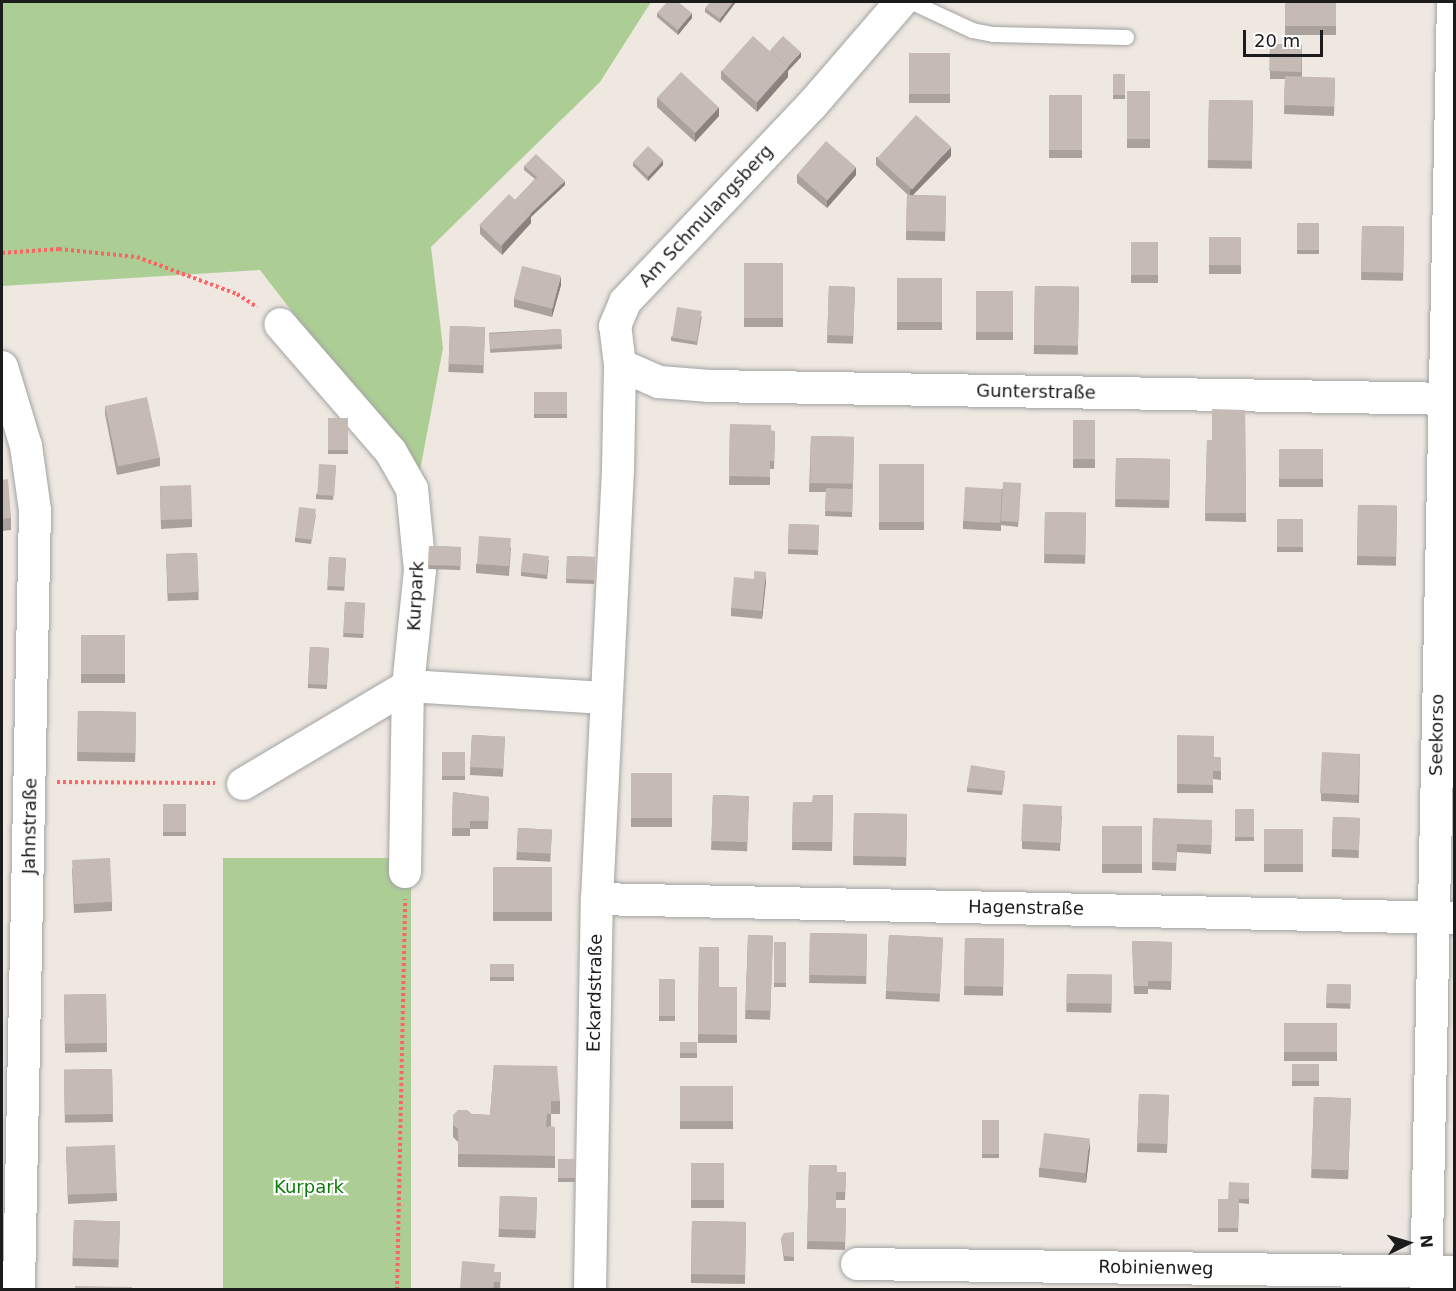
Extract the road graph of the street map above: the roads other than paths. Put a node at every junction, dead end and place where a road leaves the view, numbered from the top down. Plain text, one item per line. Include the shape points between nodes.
1 (901, 2) edge
2 (912, 2) edge
3 (1453, 2) edge
4 (1126, 37) dead end
5 (280, 324) road end
6 (620, 365) junction
7 (2, 367) edge
8 (1450, 399) edge
9 (618, 470) joint
10 (408, 686) junction
11 (606, 698) junction
12 (243, 784) road end
13 (405, 872) road end
14 (597, 899) junction
15 (1444, 917) edge
16 (857, 1264) dead end
17 (1436, 1278) edge
18 (19, 1290) edge
19 (590, 1290) edge

1 - 6 street, Am Schmulangsberg via 812,105 625,302 615,326
2 - 4 lane via 972,30 993,34
3 - 8 street, Seekorso
5 - 10 street, Kurpark via 391,452 412,489 420,570
6 - 8 street, Gunterstraße via 659,382 710,386
6 - 9 street, Am Schmulangsberg
7 - 18 street, Jahnstraße via 26,446 35,510
8 - 15 street, Seekorso
9 - 11 street, Eckardstraße
10 - 11 street
10 - 12 street
10 - 13 street
11 - 14 street, Eckardstraße
14 - 15 street, Hagenstraße
14 - 19 street, Eckardstraße
15 - 17 street, Seekorso
16 - 17 street, Robinienweg

